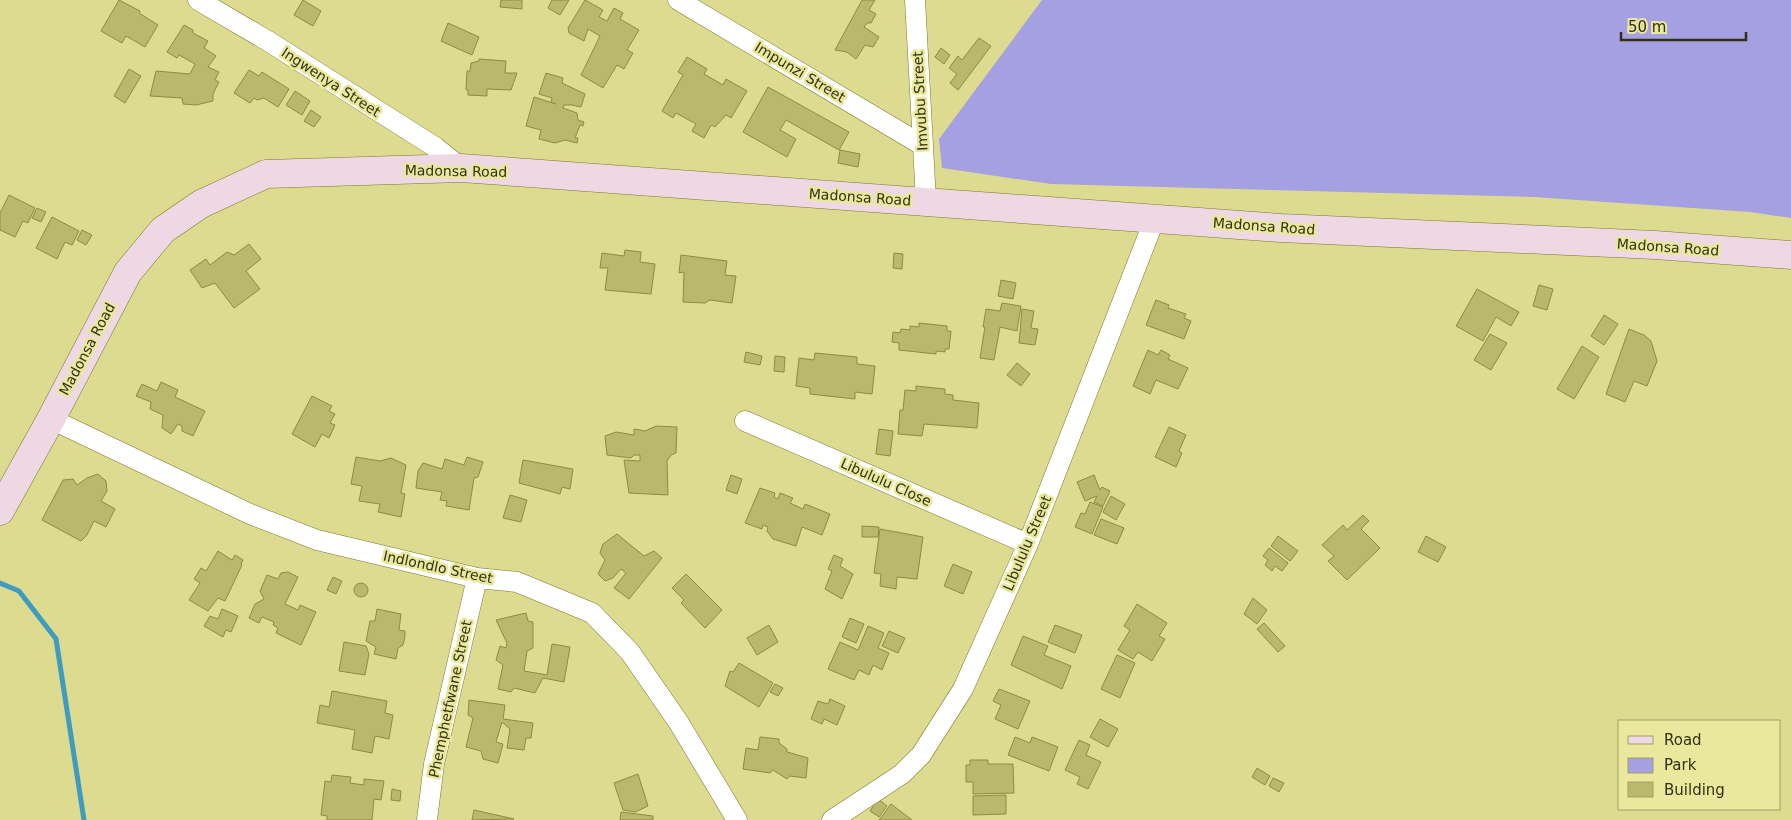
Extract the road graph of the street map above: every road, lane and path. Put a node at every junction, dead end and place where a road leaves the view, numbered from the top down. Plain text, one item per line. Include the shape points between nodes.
1 (198, 0) edge
2 (678, 0) edge
3 (915, 0) edge
4 (922, 145) junction
5 (462, 168) junction
6 (926, 201) junction
7 (1155, 218) junction
8 (1791, 255) edge
9 (51, 418) junction
10 (745, 421) dead end
11 (0, 510) edge
12 (1028, 544) junction
13 (477, 578) junction
14 (427, 820) edge
15 (737, 820) edge
16 (832, 820) edge

1 - 5 street, Ingwenya Street via 435,147
2 - 4 street, Impunzi Street
3 - 4 street, Imvubu Street
4 - 6 street, Imvubu Street
5 - 6 street, Madonsa Road
5 - 9 street, Madonsa Road via 266,174 201,204 163,230 128,272
6 - 7 street, Madonsa Road
7 - 8 street, Madonsa Road via 1280,228 1656,245
7 - 12 street, Libululu Street
9 - 11 street, Madonsa Road
9 - 13 street, Indlondlo Street via 250,514 317,540
10 - 12 street, Libululu Close
12 - 16 street, Libululu Street via 963,689 921,755 902,774
13 - 14 street, Phemphetfwane Street via 434,764
13 - 15 street, Indlondlo Street via 517,582 592,613 630,652 679,723

